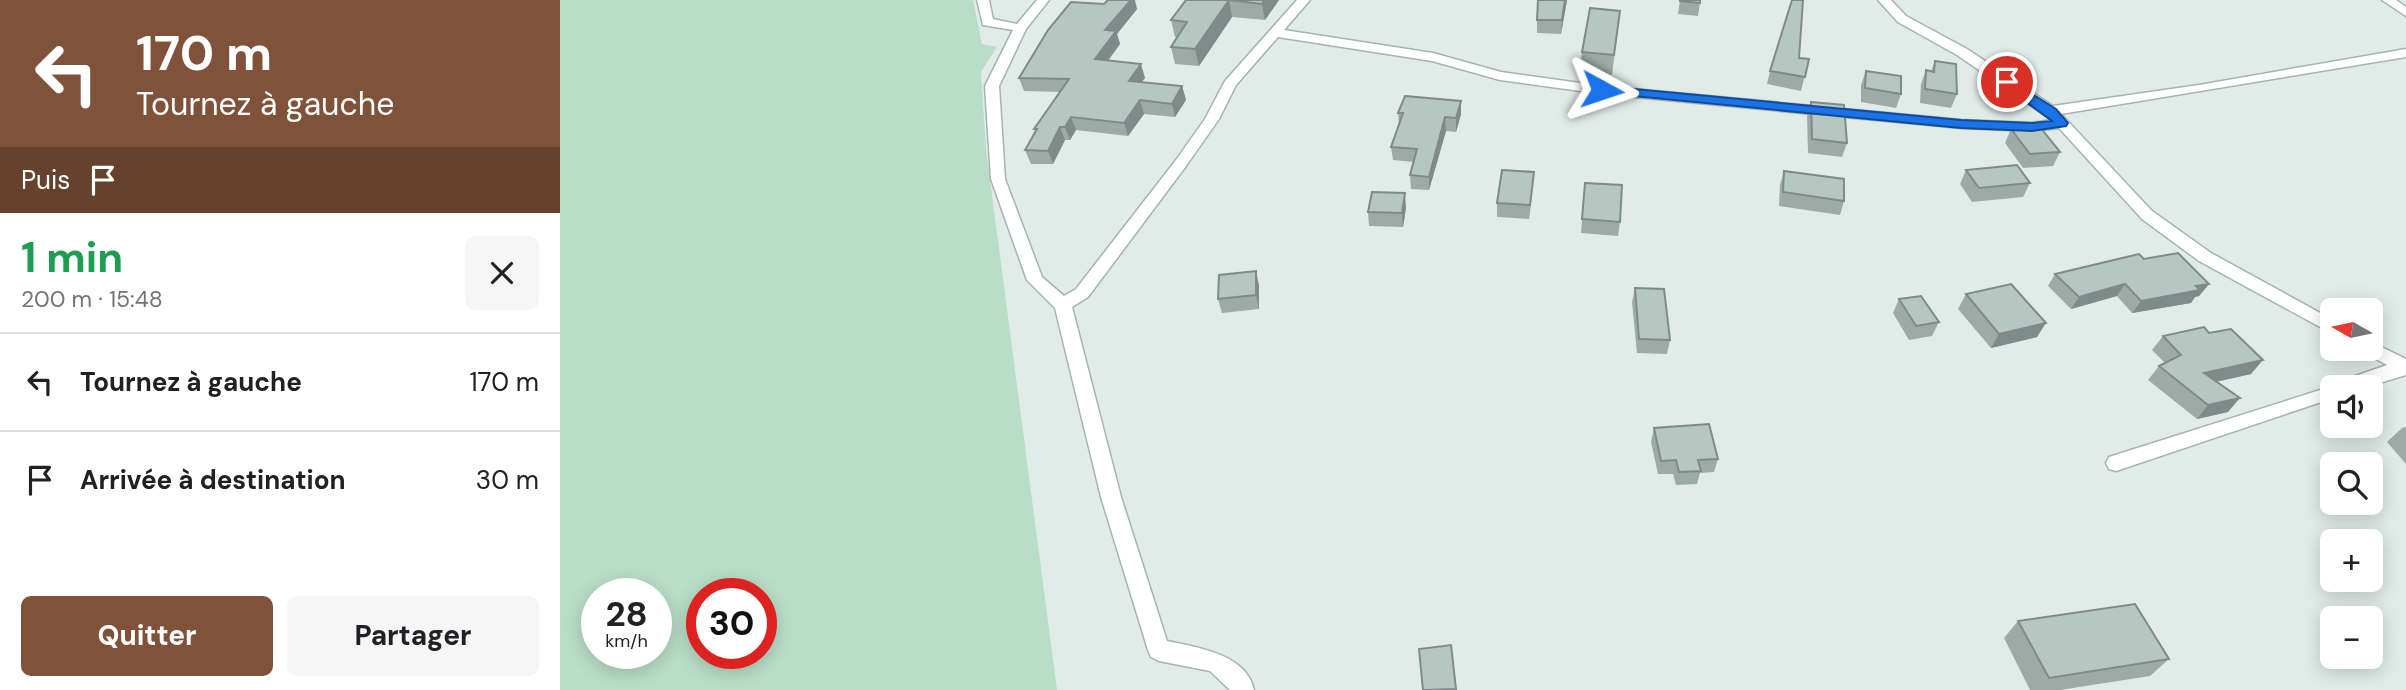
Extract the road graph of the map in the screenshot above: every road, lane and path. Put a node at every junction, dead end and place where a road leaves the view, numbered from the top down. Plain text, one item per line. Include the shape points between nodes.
1 (983, 0) edge
2 (1043, 0) edge
3 (1304, 0) edge
4 (1884, 0) edge
5 (2388, 0) edge
6 (2406, 12) edge
7 (1020, 28) junction
8 (1276, 33) junction
9 (2406, 53) edge
10 (2057, 117) junction
11 (1063, 305) junction
12 (2320, 320) edge
13 (2384, 355) edge
14 (2405, 367) edge
15 (2381, 375) edge
16 (2320, 395) edge
17 (2116, 463) dead end
18 (1243, 690) edge

1 - 7 street via 987,22
2 - 7 street
3 - 8 street
4 - 10 street via 1902,19 1962,52
5 - 6 street
7 - 11 street via 992,86 998,179 1035,280
8 - 10 street via 1433,57 1500,76 1602,90 1961,124 2032,127
8 - 11 street via 1230,84 1181,163 1082,293
9 - 10 street
10 - 12 street via 2147,215 2205,257
11 - 18 street via 1111,497 1159,650 1216,662
13 - 14 street
14 - 15 street
16 - 17 street

